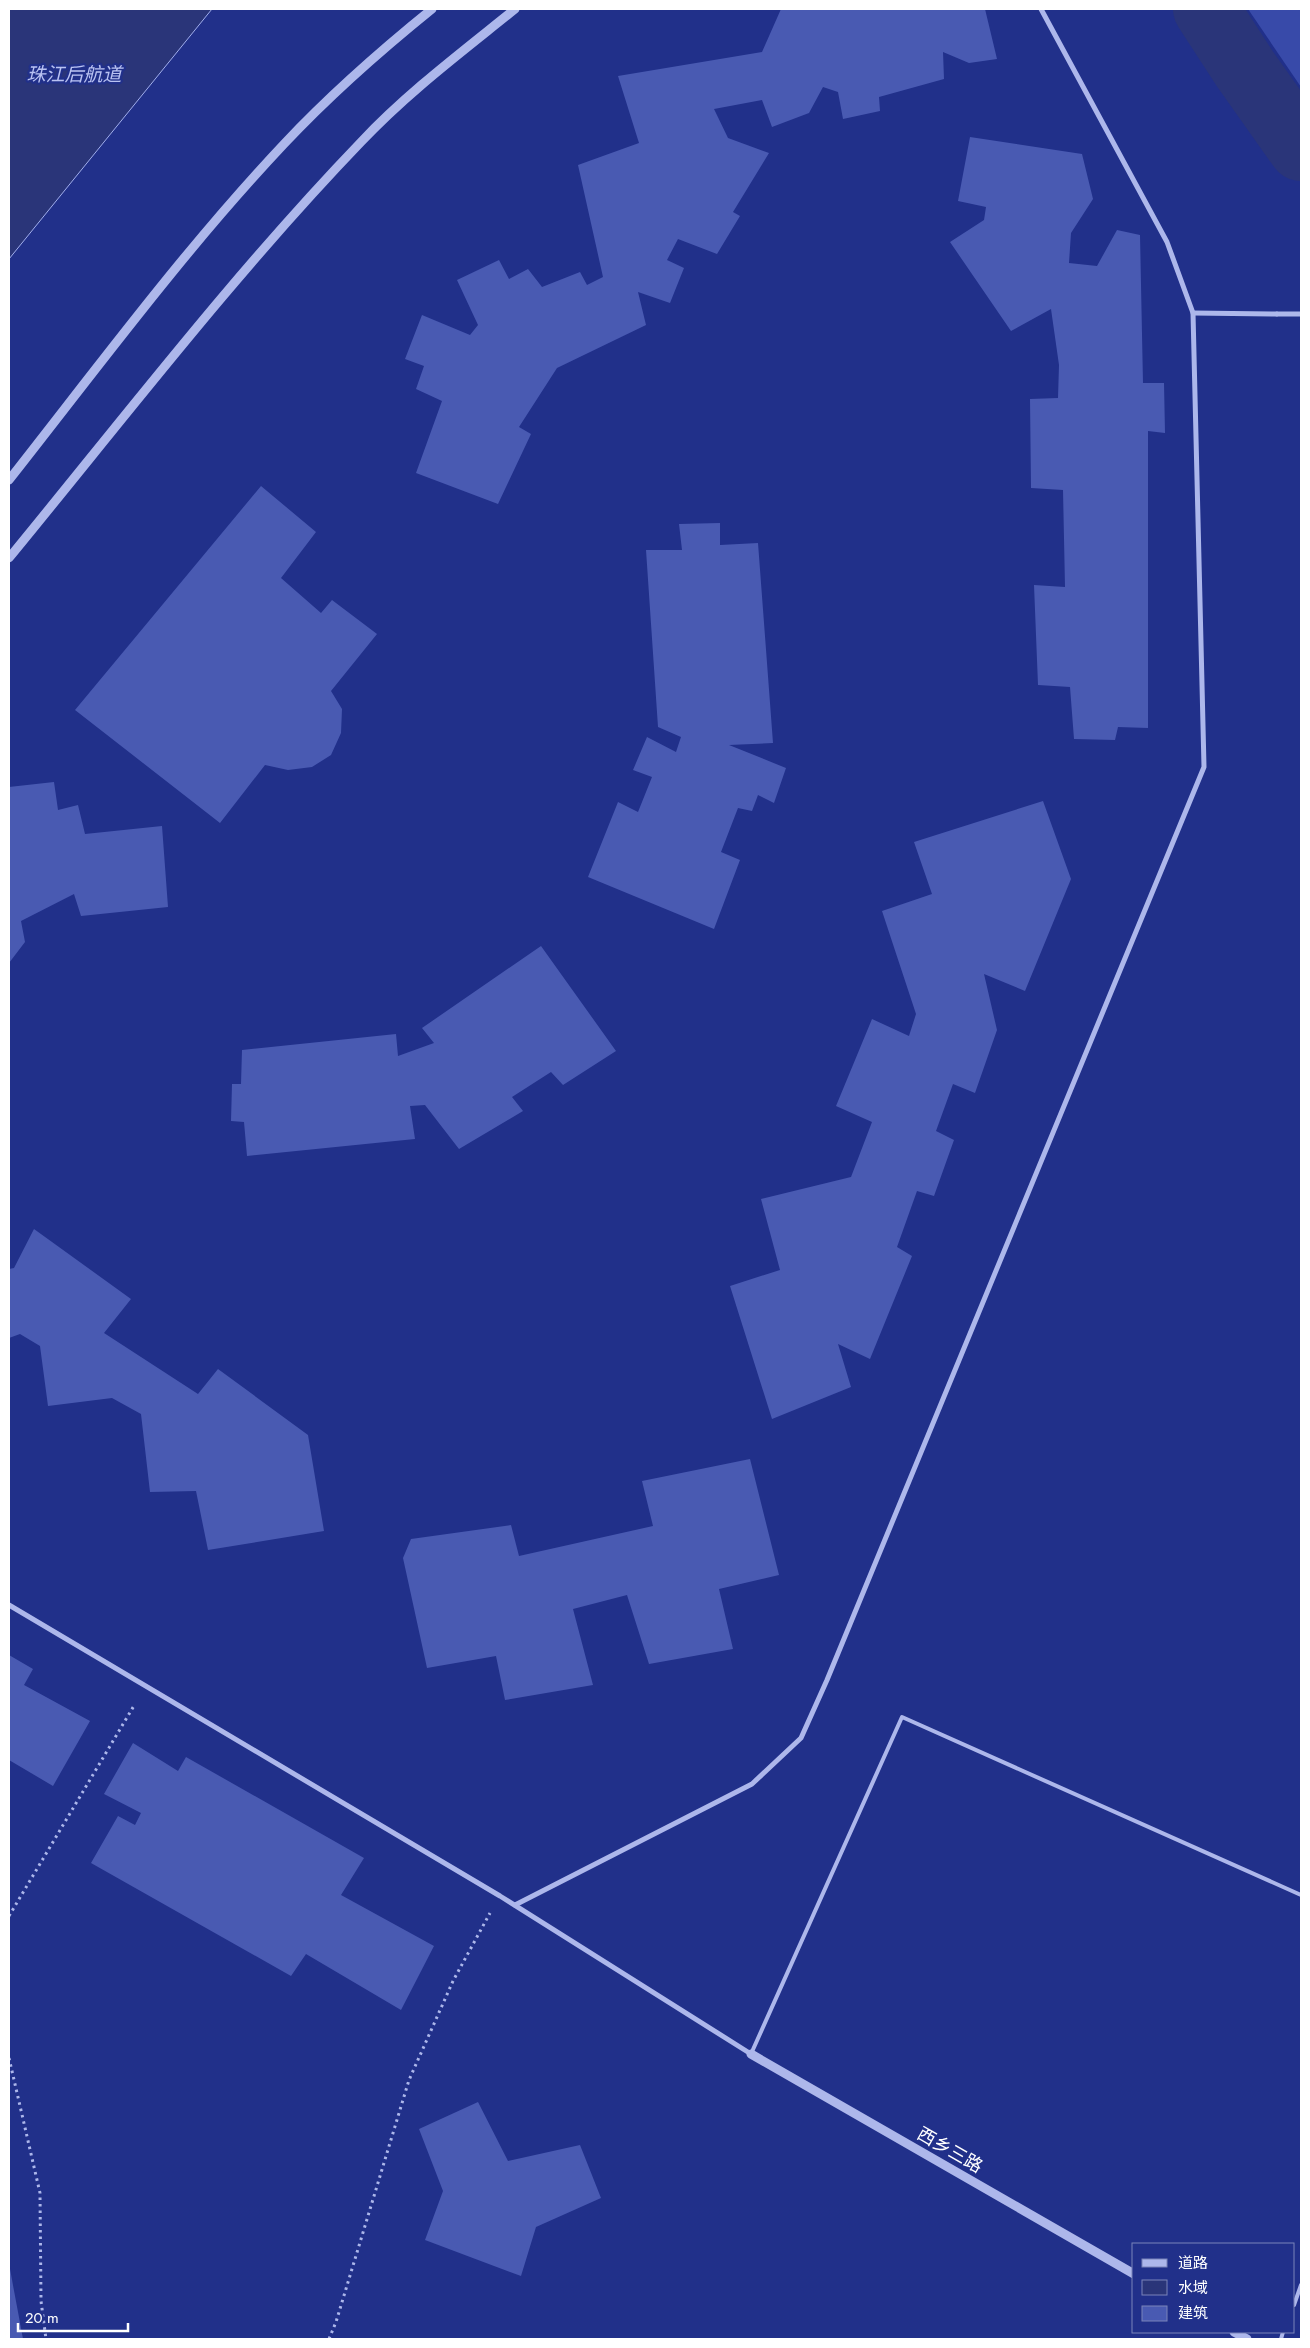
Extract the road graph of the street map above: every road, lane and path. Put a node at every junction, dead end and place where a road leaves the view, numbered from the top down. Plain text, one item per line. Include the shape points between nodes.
1 (432, 9) edge
2 (516, 9) edge
3 (1041, 9) edge
4 (1193, 313) junction
5 (1301, 314) edge
6 (9, 480) edge
7 (9, 558) edge
8 (9, 1605) edge
9 (145, 1686) junction
10 (1301, 1895) edge
11 (500, 1896) junction
12 (515, 1905) junction
13 (9, 1916) edge
14 (750, 2054) junction
15 (9, 2058) edge
16 (1132, 2273) edge
17 (1301, 2285) edge
18 (1295, 2301) edge
19 (1236, 2333) edge
20 (46, 2339) edge
21 (329, 2339) edge
22 (1247, 2339) edge

1 - 6 street via 363,66 284,144 209,229
2 - 7 street via 362,141 251,263
3 - 4 street via 1167,242
4 - 5 street, bridge
4 - 12 street via 1204,767 827,1680 802,1738 752,1784
8 - 9 street
9 - 11 street
9 - 13 path
10 - 14 lane via 902,1717
11 - 12 street
11 - 21 path via 453,1981 409,2080
12 - 14 street
14 - 16 street, 西乡三路
15 - 20 path via 40,2193 41,2300
17 - 18 lane
19 - 22 street

